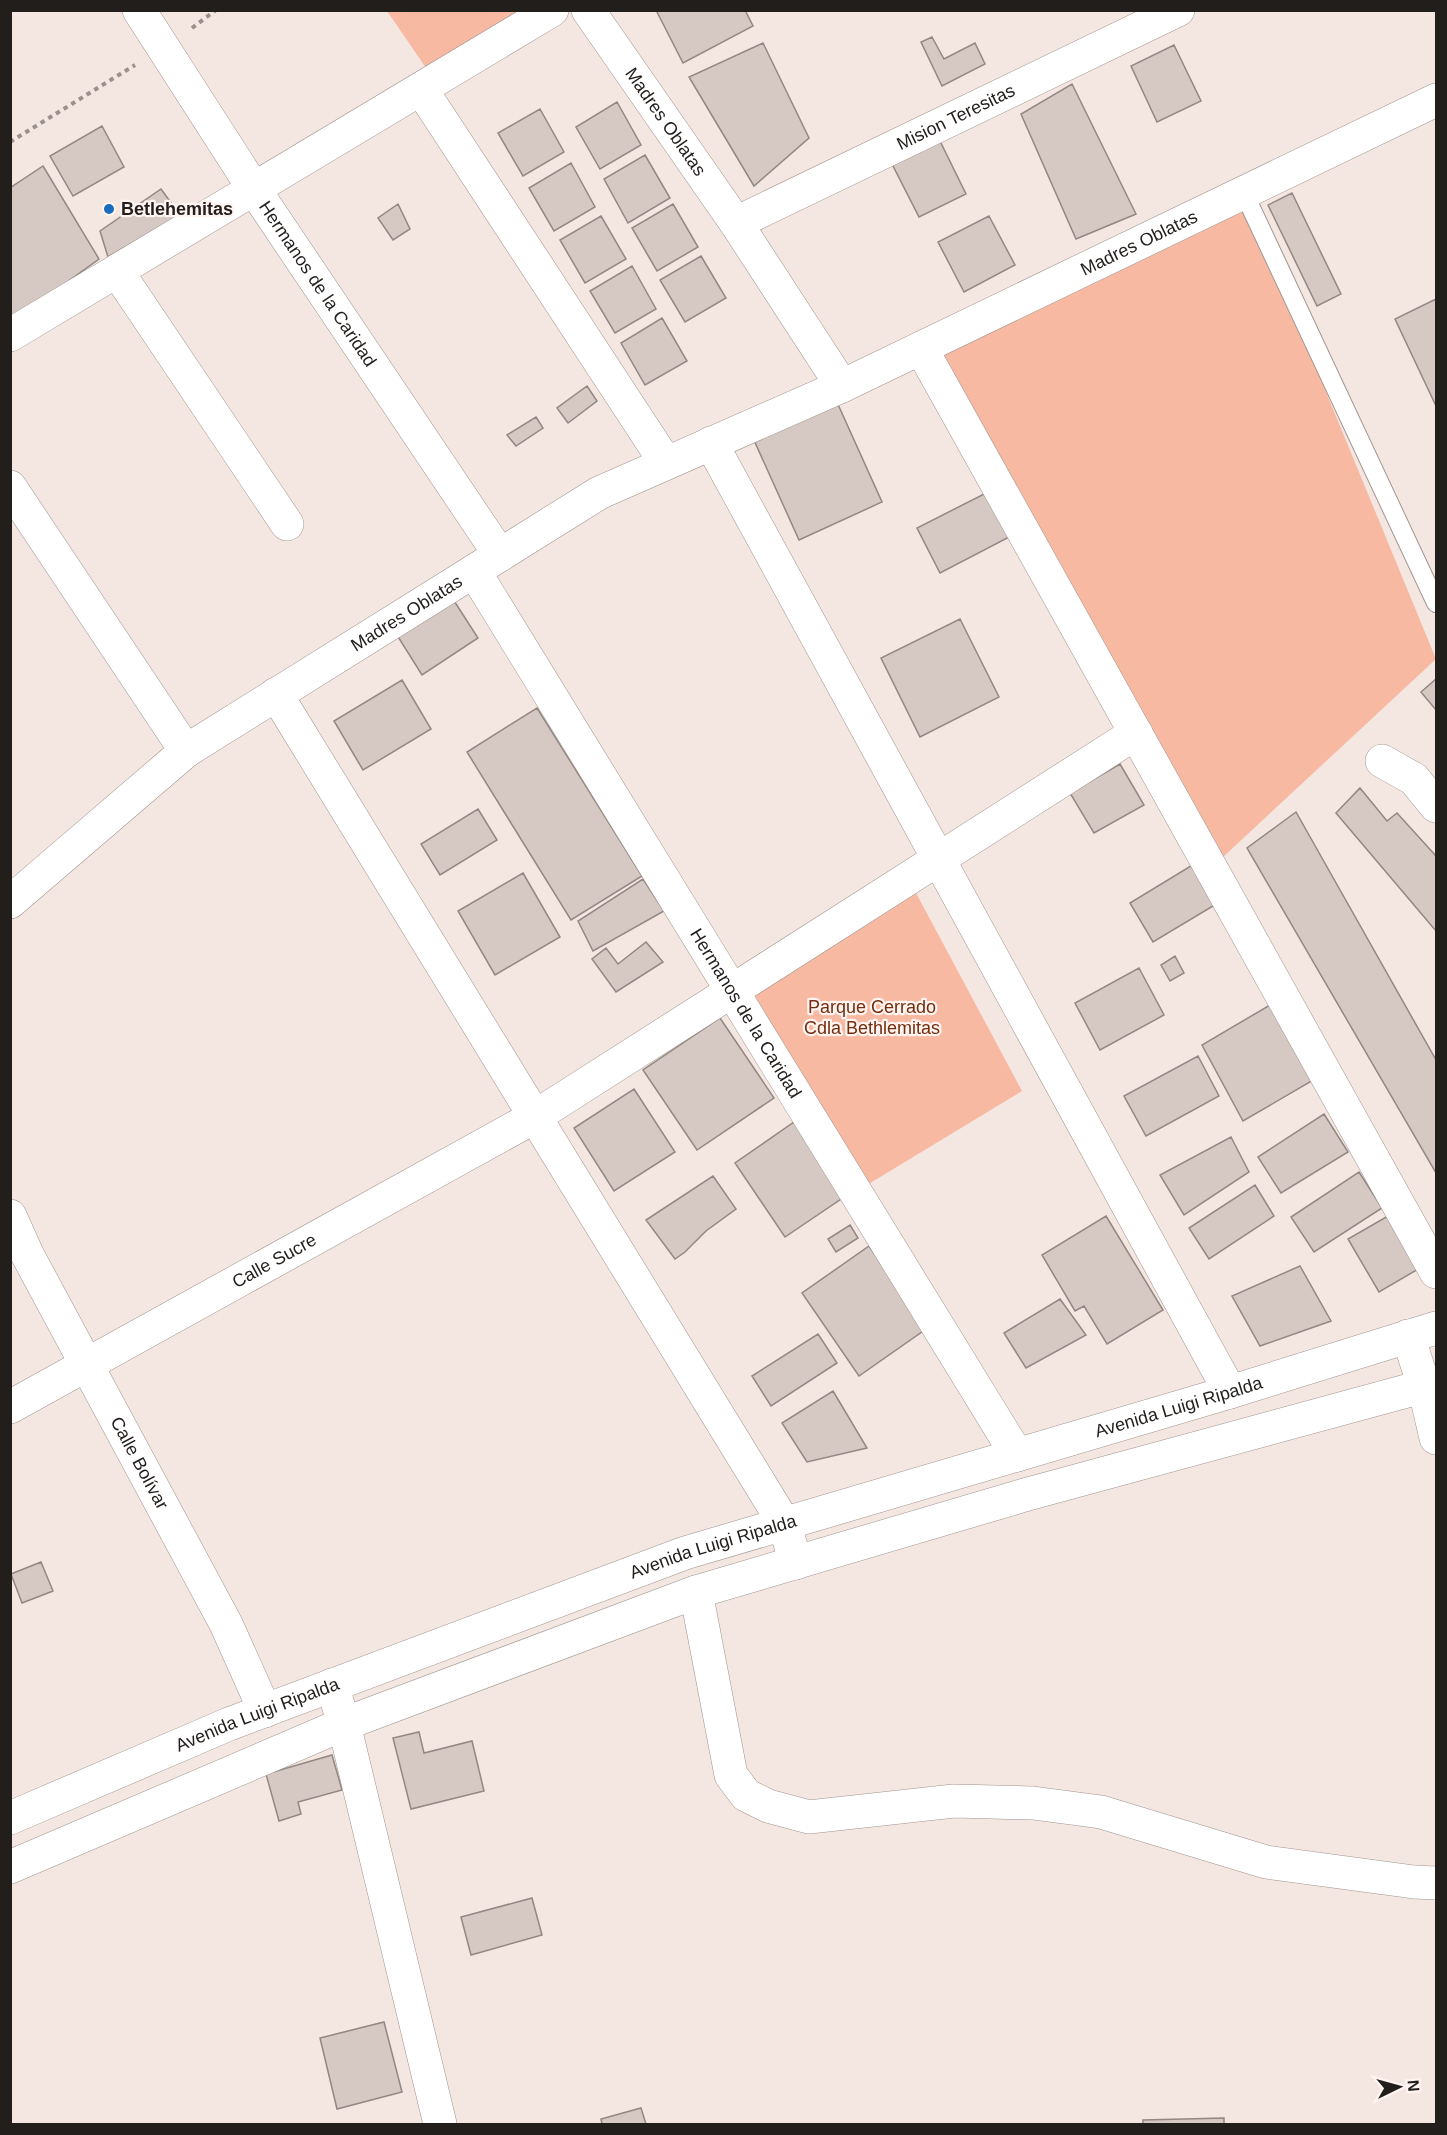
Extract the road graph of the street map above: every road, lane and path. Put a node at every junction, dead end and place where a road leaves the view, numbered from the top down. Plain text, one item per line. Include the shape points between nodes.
1 (140, 10) edge
2 (216, 10) edge
3 (552, 10) edge
4 (588, 10) edge
5 (1178, 10) edge
6 (164, 48) junction
7 (421, 89) junction
8 (1437, 100) edge
9 (10, 142) edge
10 (254, 189) junction
11 (1244, 193) junction
12 (736, 222) junction
13 (117, 271) junction
14 (10, 336) edge
15 (921, 348) junction
16 (842, 386) junction
17 (711, 444) junction
18 (666, 463) junction
19 (10, 487) edge
20 (287, 524) dead end
21 (487, 563) junction
22 (1436, 603) edge
23 (276, 694) junction
24 (1136, 733) junction
25 (186, 751) junction
26 (1382, 761) dead end
27 (1437, 806) edge
28 (938, 859) junction
29 (10, 902) edge
30 (732, 991) junction
31 (536, 1116) junction
32 (10, 1216) edge
33 (1437, 1272) edge
34 (1422, 1332) edge
35 (87, 1364) junction
36 (1430, 1384) edge
37 (1230, 1392) junction
38 (10, 1407) edge
39 (1437, 1438) edge
40 (1017, 1455) junction
41 (784, 1523) junction
42 (796, 1563) junction
43 (696, 1592) junction
44 (332, 1684) junction
45 (265, 1711) junction
46 (344, 1724) junction
47 (10, 1818) edge
48 (10, 1867) edge
49 (1437, 1883) edge
50 (440, 2124) edge

1 - 6 street, Hermanos de la Caridad
2 - 6 path
3 - 7 street
4 - 12 street, Madres Oblatas
5 - 12 street, Mision Teresitas
6 - 9 path
6 - 10 street, Hermanos de la Caridad
7 - 10 street
7 - 18 street
8 - 11 street, Madres Oblatas
10 - 13 street
10 - 21 street, Hermanos de la Caridad
11 - 15 street, Madres Oblatas
11 - 22 lane
12 - 16 street, Madres Oblatas
13 - 14 street
13 - 20 street
15 - 16 street, Madres Oblatas
15 - 24 street
16 - 17 street, Madres Oblatas
17 - 18 street, Madres Oblatas
17 - 28 street
18 - 21 street, Madres Oblatas via 599,493
19 - 25 street
21 - 23 street, Madres Oblatas
21 - 30 street, Hermanos de la Caridad
23 - 25 street, Madres Oblatas
23 - 31 street
24 - 28 street, Calle Sucre
24 - 33 street
25 - 29 street, Madres Oblatas
26 - 27 street via 1414,780
28 - 30 street, Calle Sucre
28 - 37 street
30 - 31 street, Calle Sucre
30 - 40 street, Hermanos de la Caridad
31 - 35 street, Calle Sucre
31 - 41 street
32 - 35 street, Calle Bolívar
34 - 36 street
34 - 37 street, Avenida Luigi Ripalda
35 - 38 street, Calle Sucre
35 - 45 street, Calle Bolívar via 226,1624
36 - 39 street
36 - 42 street via 1028,1494
37 - 40 street, Avenida Luigi Ripalda
40 - 41 street, Avenida Luigi Ripalda
41 - 42 street
41 - 44 street, Avenida Luigi Ripalda via 684,1552
42 - 43 street
43 - 46 street
43 - 49 street via 731,1775 746,1795 768,1806 809,1817 954,1801 1033,1803 1101,1812 1266,1862
44 - 45 street, Avenida Luigi Ripalda
44 - 46 street
45 - 47 street, Avenida Luigi Ripalda
46 - 48 street
46 - 50 street

